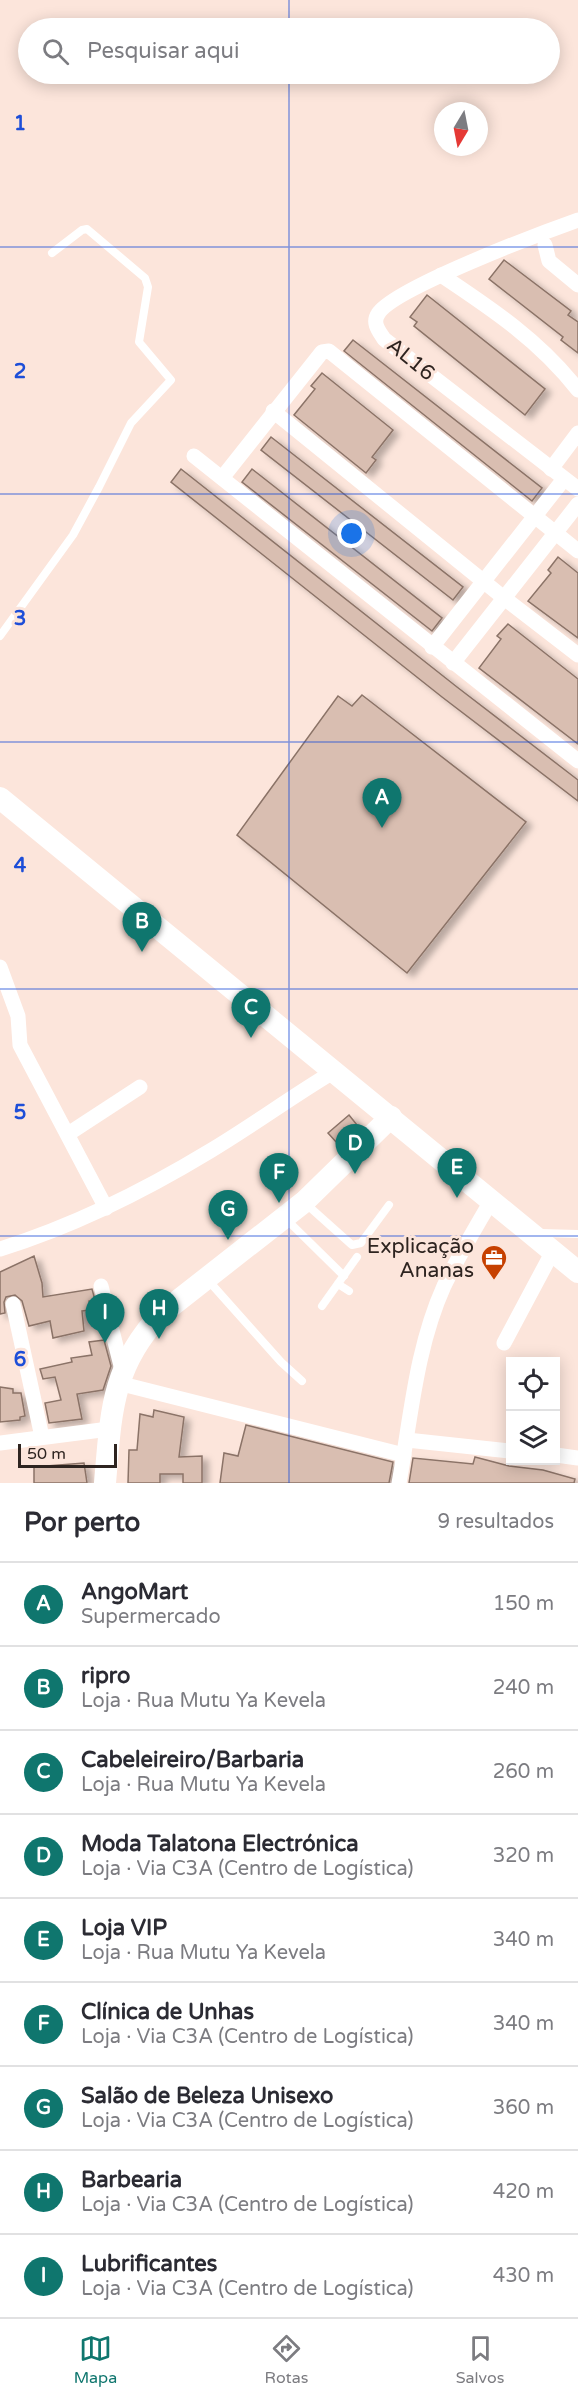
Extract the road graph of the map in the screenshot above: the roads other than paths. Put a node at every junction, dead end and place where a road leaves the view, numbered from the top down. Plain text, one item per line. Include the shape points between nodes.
1 (578, 220) edge
2 (545, 245) dead end
3 (52, 252) dead end
4 (441, 275) junction
5 (578, 285) edge
6 (578, 390) edge
7 (273, 411) junction
8 (578, 433) edge
9 (194, 456) dead end
10 (551, 469) junction
11 (222, 478) junction
12 (573, 481) edge
13 (578, 504) edge
14 (534, 517) junction
15 (555, 534) junction
16 (578, 551) edge
17 (484, 582) junction
18 (504, 598) junction
19 (0, 636) edge
20 (432, 647) junction
21 (578, 655) edge
22 (453, 663) junction
23 (578, 761) edge
24 (2, 805) edge
25 (0, 967) edge
26 (333, 1072) junction
27 (140, 1088) dead end
28 (391, 1117) junction
29 (68, 1134) junction
30 (491, 1201) junction
31 (304, 1202) junction
32 (389, 1205) dead end
33 (106, 1208) junction
34 (284, 1217) junction
35 (530, 1233) junction
36 (578, 1234) edge
37 (0, 1249) edge
38 (553, 1251) junction
39 (357, 1257) dead end
40 (578, 1272) edge
41 (344, 1276) junction
42 (205, 1278) junction
43 (338, 1284) junction
44 (101, 1286) dead end
45 (349, 1291) dead end
46 (13, 1304) dead end
47 (322, 1306) dead end
48 (504, 1343) dead end
49 (120, 1377) junction
50 (302, 1381) dead end
51 (110, 1429) junction
52 (42, 1437) junction
53 (0, 1443) edge
54 (405, 1448) junction
55 (506, 1451) edge
56 (560, 1456) edge
57 (578, 1458) edge
58 (105, 1483) edge
59 (399, 1483) edge

1 - 4 street, AL16
2 - 5 street via 549,261
3 - 19 lane via 87,229 145,278 148,287 138,342 171,380 130,423 73,535
4 - 6 street via 521,330
4 - 10 street, AL16 via 382,308 375,323 379,332
7 - 11 street
7 - 14 street via 322,352 329,351
7 - 17 street
8 - 10 street
9 - 11 street
10 - 12 street, AL16
11 - 20 street
12 - 14 street
13 - 15 street
14 - 15 street
14 - 17 street
15 - 16 street
15 - 18 street
17 - 18 street
17 - 20 street
18 - 21 street
18 - 22 street
20 - 22 street
22 - 23 street
24 - 26 main road
25 - 29 street via 18,1017 20,1045
26 - 28 main road
26 - 33 street via 211,1150
27 - 29 street
28 - 30 main road
28 - 31 main road
29 - 33 street
30 - 35 main road
30 - 54 street via 444,1287 432,1320 416,1377
31 - 32 lane via 352,1245 361,1243
31 - 34 main road
33 - 37 street
34 - 41 lane
34 - 42 main road
35 - 36 lane
35 - 38 main road
38 - 40 main road
38 - 48 street
39 - 41 lane
41 - 43 lane
42 - 49 main road via 147,1328
42 - 50 lane
43 - 45 lane
43 - 47 lane
44 - 49 street
46 - 52 street
49 - 51 main road
49 - 54 street
51 - 52 street
51 - 58 main road
52 - 53 street
54 - 55 street
54 - 59 street
56 - 57 street

